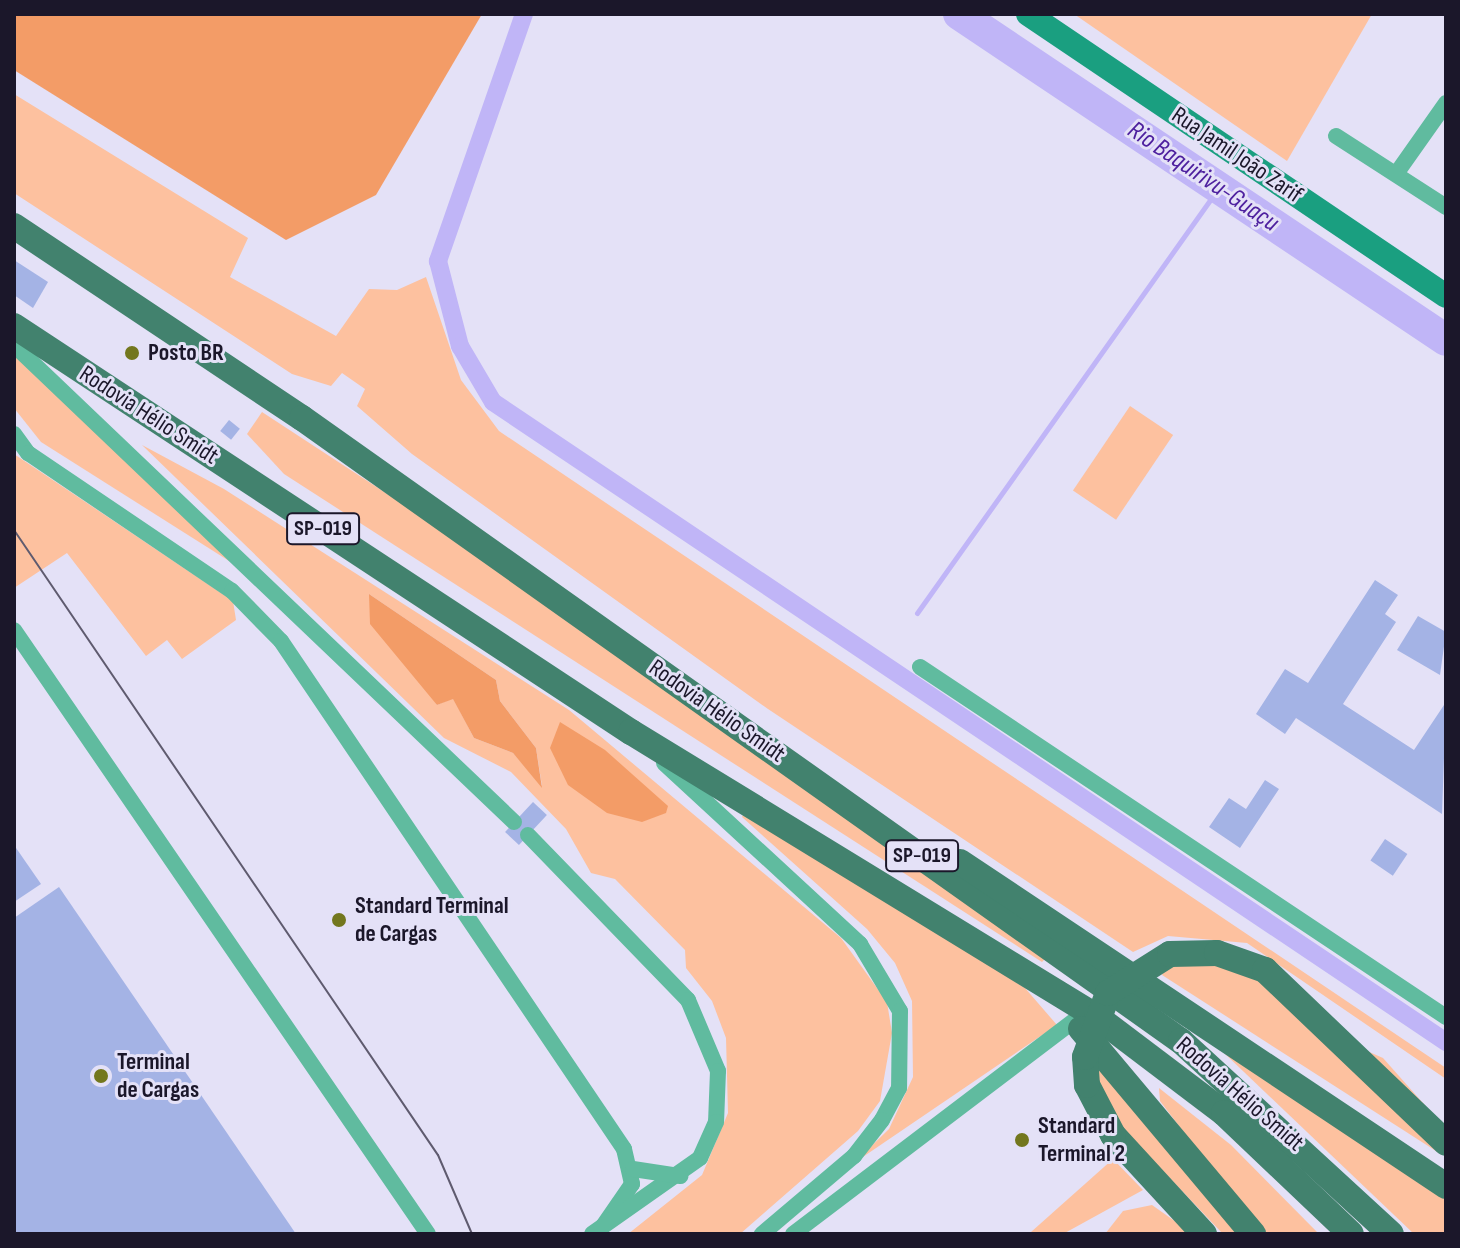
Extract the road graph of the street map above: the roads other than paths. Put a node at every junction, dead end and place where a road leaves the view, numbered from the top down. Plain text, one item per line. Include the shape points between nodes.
1 (1028, 14) edge
2 (1446, 103) edge
3 (1336, 136) dead end
4 (1396, 174) junction
5 (1446, 207) edge
6 (14, 226) edge
7 (1446, 296) edge
8 (14, 326) edge
9 (14, 345) edge
10 (14, 434) edge
11 (14, 630) edge
12 (920, 667) dead end
13 (631, 732) junction
14 (514, 822) dead end
15 (528, 835) dead end
16 (1059, 939) junction
17 (1033, 977) junction
18 (1108, 993) junction
19 (1446, 1017) edge
20 (1446, 1143) edge
21 (633, 1169) junction
22 (680, 1176) junction
23 (1446, 1186) edge
24 (1324, 1207) junction
25 (597, 1230) edge
26 (428, 1234) edge
27 (762, 1234) edge
28 (793, 1234) edge
29 (1204, 1234) edge
30 (1253, 1234) edge
31 (1343, 1234) edge
32 (1351, 1234) edge
33 (1391, 1234) edge

1 - 7 main road, Rua Jamil João Zarif
2 - 4 street
3 - 4 street
4 - 5 street
6 - 16 main road, Rodovia Hélio Smidt via 302,418 792,764 854,795
8 - 13 main road, Rodovia Hélio Smidt / SP-019
9 - 14 street
10 - 21 street via 28,453 221,583 281,641
11 - 26 street
12 - 19 street
13 - 17 main road, Rodovia Hélio Smidt / SP-019
13 - 27 street via 860,944 900,1011 899,1088 882,1120 854,1156
15 - 22 street via 700,1018 720,1098 710,1144
16 - 23 main road via 1200,1017
16 - 33 main road, Rodovia Hélio Smidt via 1181,1041
17 - 24 main road, Rodovia Hélio Smidt / SP-019 via 1165,1063
17 - 30 main road via 1140,1092
18 - 20 main road via 1170,954 1217,953 1265,970
18 - 28 street
18 - 29 main road via 1085,1057 1097,1110
21 - 22 street
21 - 25 street via 629,1196
22 - 25 street
24 - 31 street
24 - 32 main road, Rodovia Hélio Smidt / SP-019

